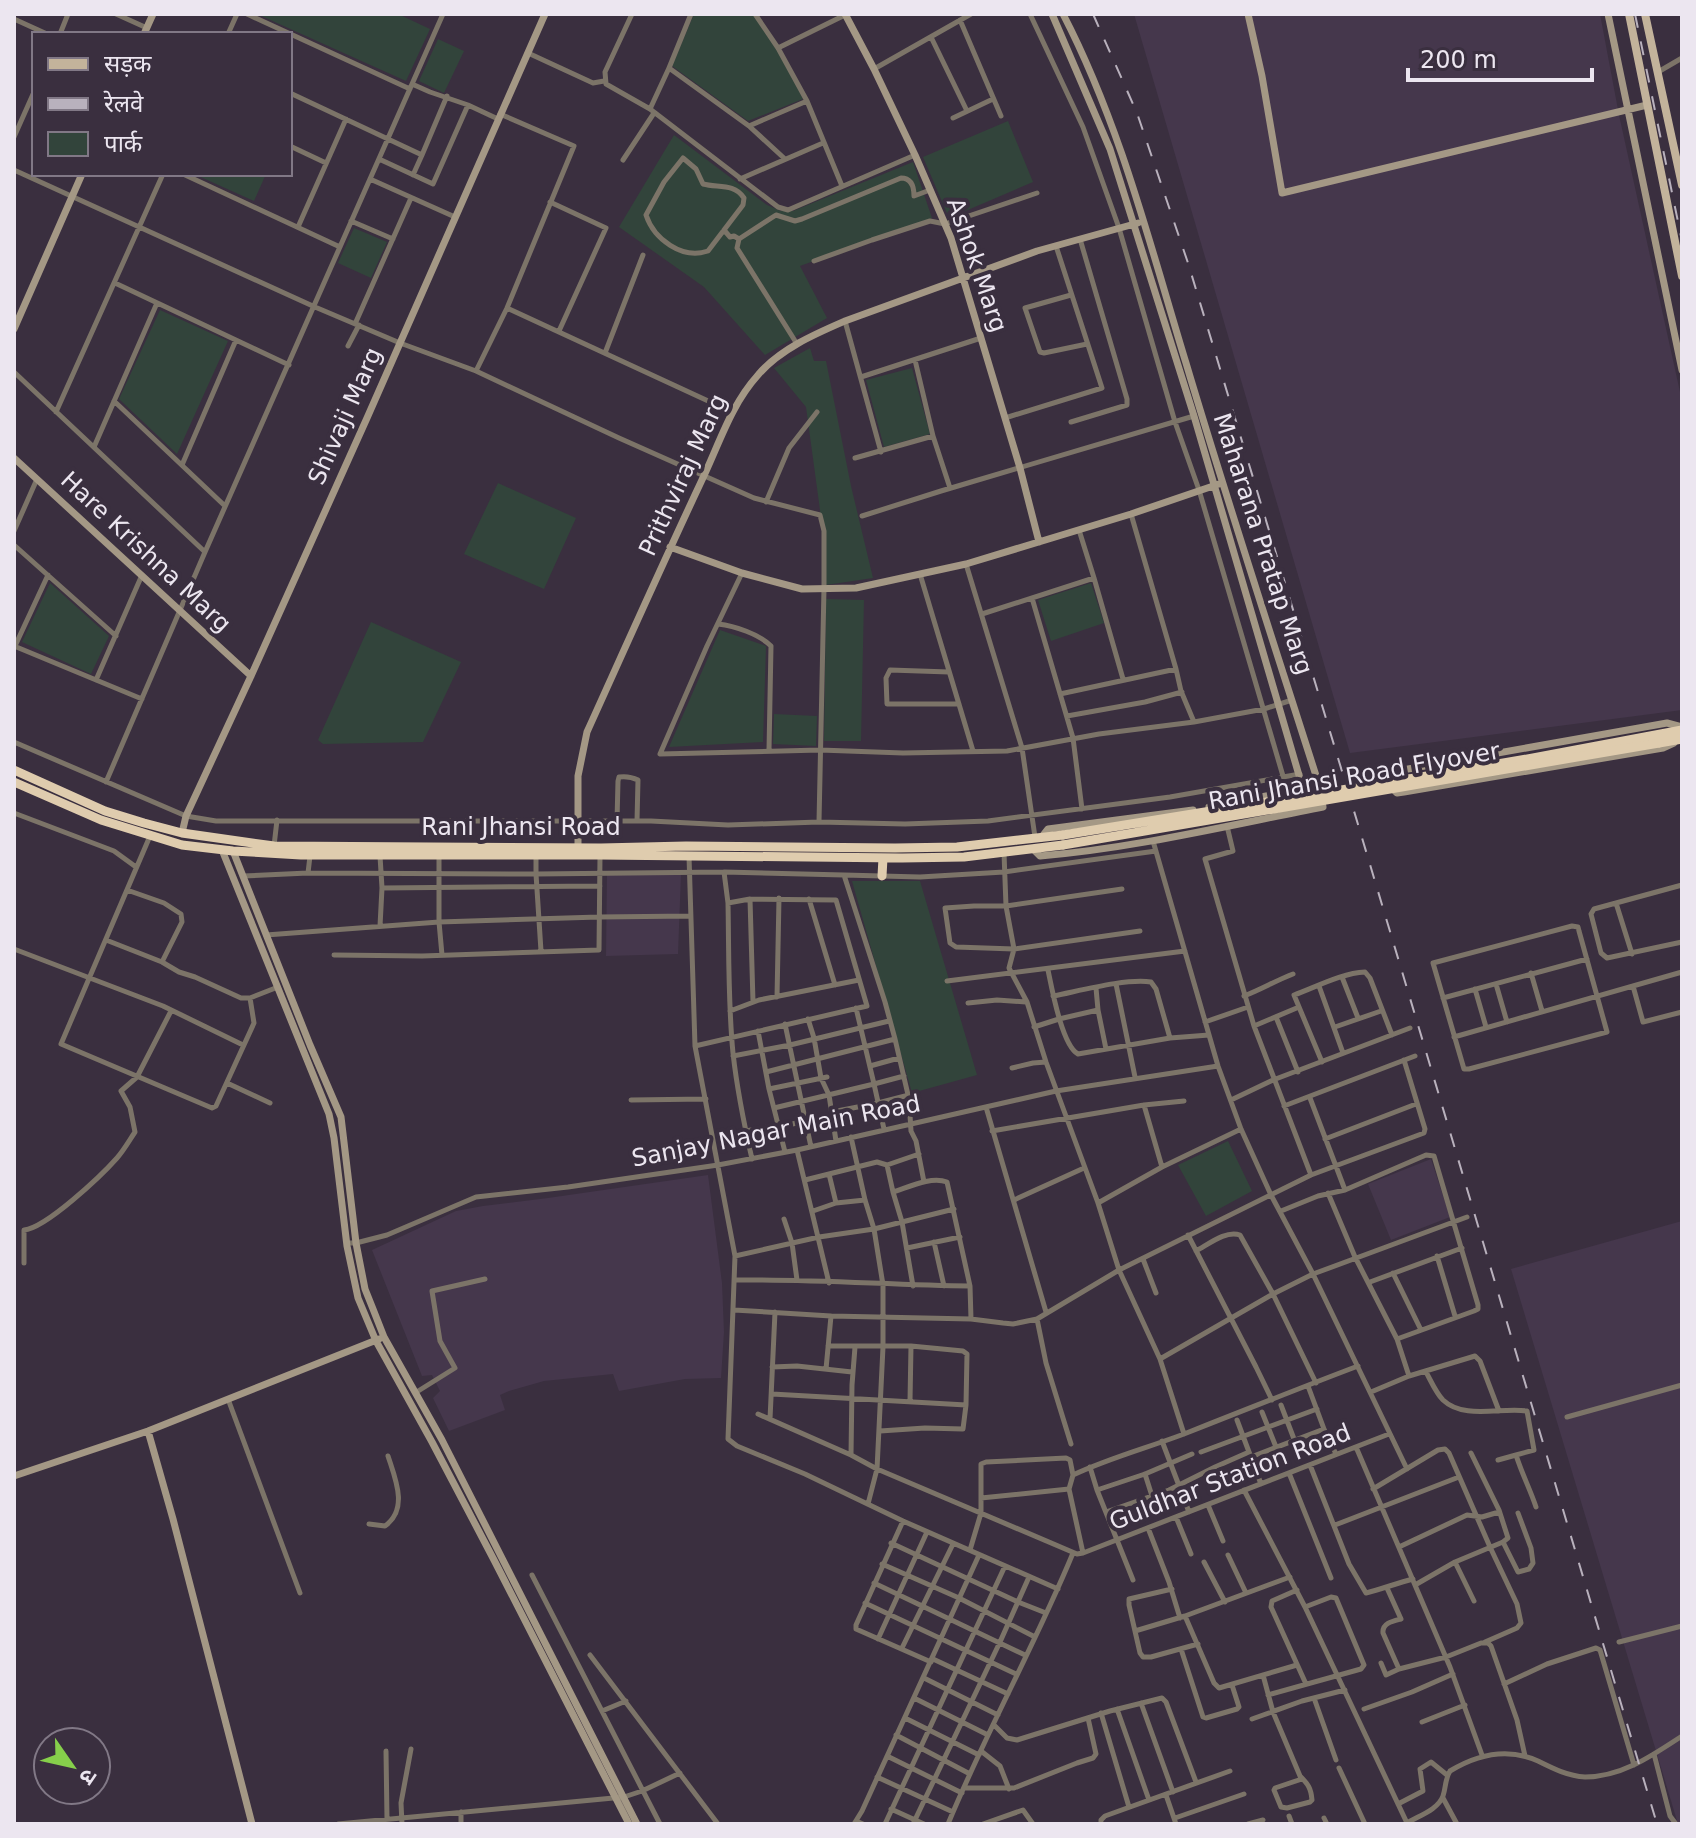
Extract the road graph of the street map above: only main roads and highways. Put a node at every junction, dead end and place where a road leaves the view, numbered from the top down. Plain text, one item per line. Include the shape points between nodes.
1 (1629, 14) edge
2 (1645, 14) edge
3 (1681, 171) edge
4 (1682, 185) edge
5 (1680, 257) edge
6 (1682, 276) edge
7 (1682, 734) edge
8 (14, 770) edge
9 (14, 782) edge
10 (1038, 838) joint
11 (1063, 840) junction
12 (1033, 849) joint
13 (310, 851) junction
14 (578, 851) junction
15 (817, 852) junction
16 (839, 853) junction
17 (883, 858) junction
18 (882, 876) road end

1 - 5 main road
2 - 3 main road
3 - 4 main road
5 - 6 main road
7 - 11 highway, Rani Jhansi Road Flyover, bridge
8 - 13 highway, Rani Jhansi Road via 105,811 182,833
9 - 13 highway, Rani Jhansi Road via 101,820 182,845
10 - 11 highway, Rani Jhansi Road Flyover
10 - 16 highway, Rani Jhansi Road
11 - 12 highway, Rani Jhansi Road Flyover
12 - 17 highway, Rani Jhansi Road
13 - 14 highway, Rani Jhansi Road
13 - 14 highway, Rani Jhansi Road
14 - 15 highway, Rani Jhansi Road
14 - 15 highway, Rani Jhansi Road via 689,856
15 - 16 highway, Rani Jhansi Road
16 - 17 highway, Rani Jhansi Road
17 - 18 highway

